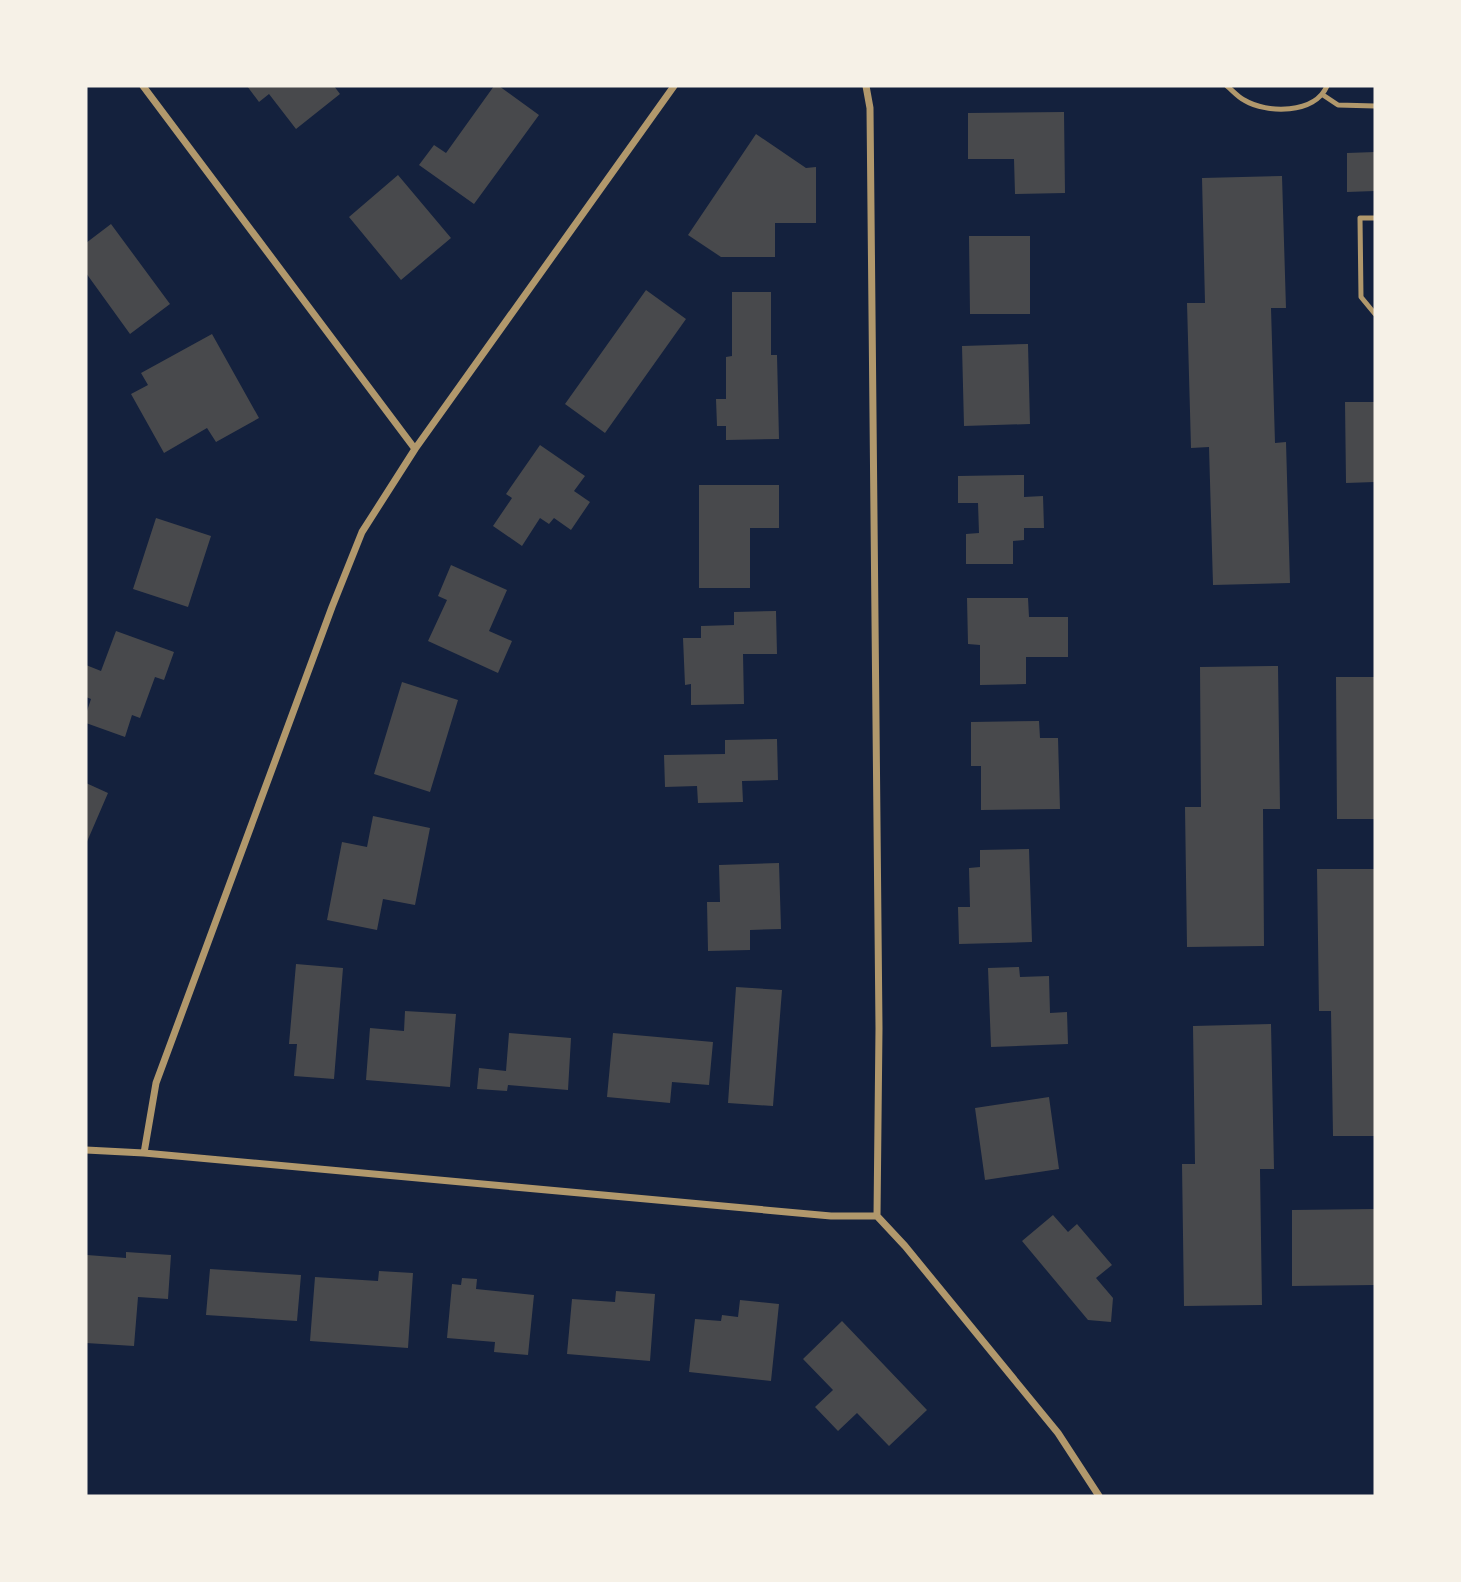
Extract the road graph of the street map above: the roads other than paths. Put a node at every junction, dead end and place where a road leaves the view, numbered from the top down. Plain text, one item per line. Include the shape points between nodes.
1 (143, 86) edge
2 (674, 86) edge
3 (866, 86) edge
4 (1227, 86) edge
5 (1327, 86) edge
6 (1323, 95) junction
7 (1375, 106) edge
8 (1375, 218) edge
9 (1375, 314) edge
10 (415, 449) junction
11 (86, 1150) edge
12 (144, 1153) junction
13 (877, 1216) junction
14 (1099, 1496) edge

1 - 10 street
2 - 10 street
3 - 13 street via 870,108 879,972
4 - 6 lane via 1244,101 1274,110 1299,107
5 - 6 lane
6 - 7 lane via 1338,105
8 - 9 lane via 1360,218 1361,298
10 - 12 street via 362,532 332,607 156,1083
11 - 12 street
12 - 13 street via 831,1216
13 - 14 street via 1058,1433

